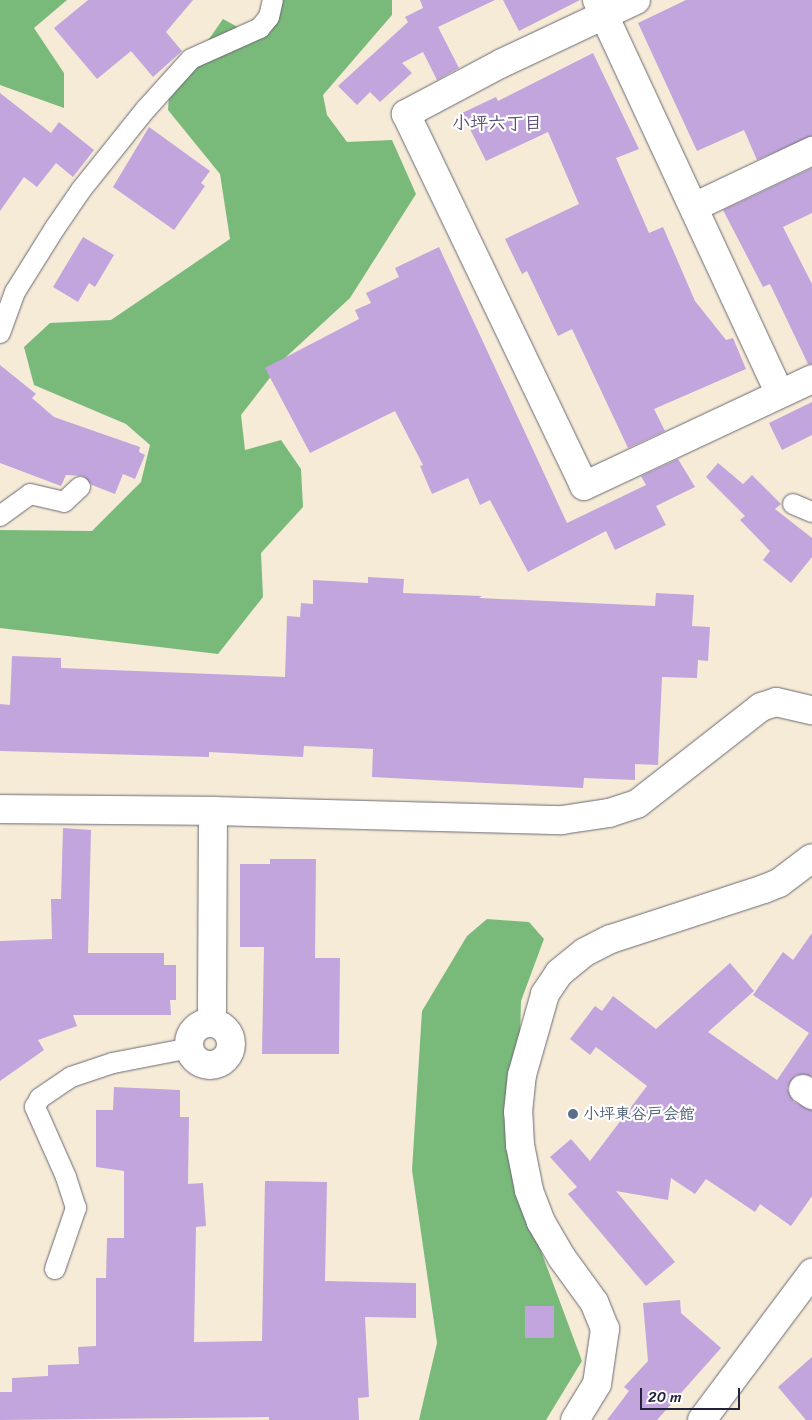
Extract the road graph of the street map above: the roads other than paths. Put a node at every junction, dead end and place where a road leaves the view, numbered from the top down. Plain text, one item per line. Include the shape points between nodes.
1 (273, 0) edge
2 (636, 0) edge
3 (600, 8) edge
4 (812, 151) edge
5 (694, 207) junction
6 (0, 333) edge
7 (812, 379) edge
8 (780, 394) junction
9 (80, 487) dead end
10 (793, 504) dead end
11 (812, 512) edge
12 (0, 516) edge
13 (812, 710) edge
14 (0, 809) edge
15 (213, 811) junction
16 (812, 858) edge
17 (212, 1023) junction
18 (190, 1048) junction
19 (55, 1269) dead end
20 (812, 1273) edge
21 (575, 1420) edge
22 (702, 1420) edge

1 - 6 lane via 269,17 260,28 191,59 146,109 55,228 14,292
2 - 3 street
3 - 5 street
3 - 8 street via 406,114 584,486
4 - 5 street
5 - 8 street
7 - 8 street
9 - 12 lane via 64,502 30,494
10 - 11 lane
13 - 15 street via 776,702 762,707 637,804 609,813 562,820
14 - 15 street
15 - 17 street
16 - 21 street via 779,883 611,939 585,952 560,973 545,994 522,1075 518,1112 520,1145 529,1190 541,1222 594,1302 605,1329 604,1354 596,1384
17 - 18 street via 197,1027 192,1034
17 - 18 street via 222,1026 231,1040 226,1058 212,1065 203,1064
18 - 19 lane via 113,1063 71,1077 40,1098 35,1107 76,1208
20 - 22 street

